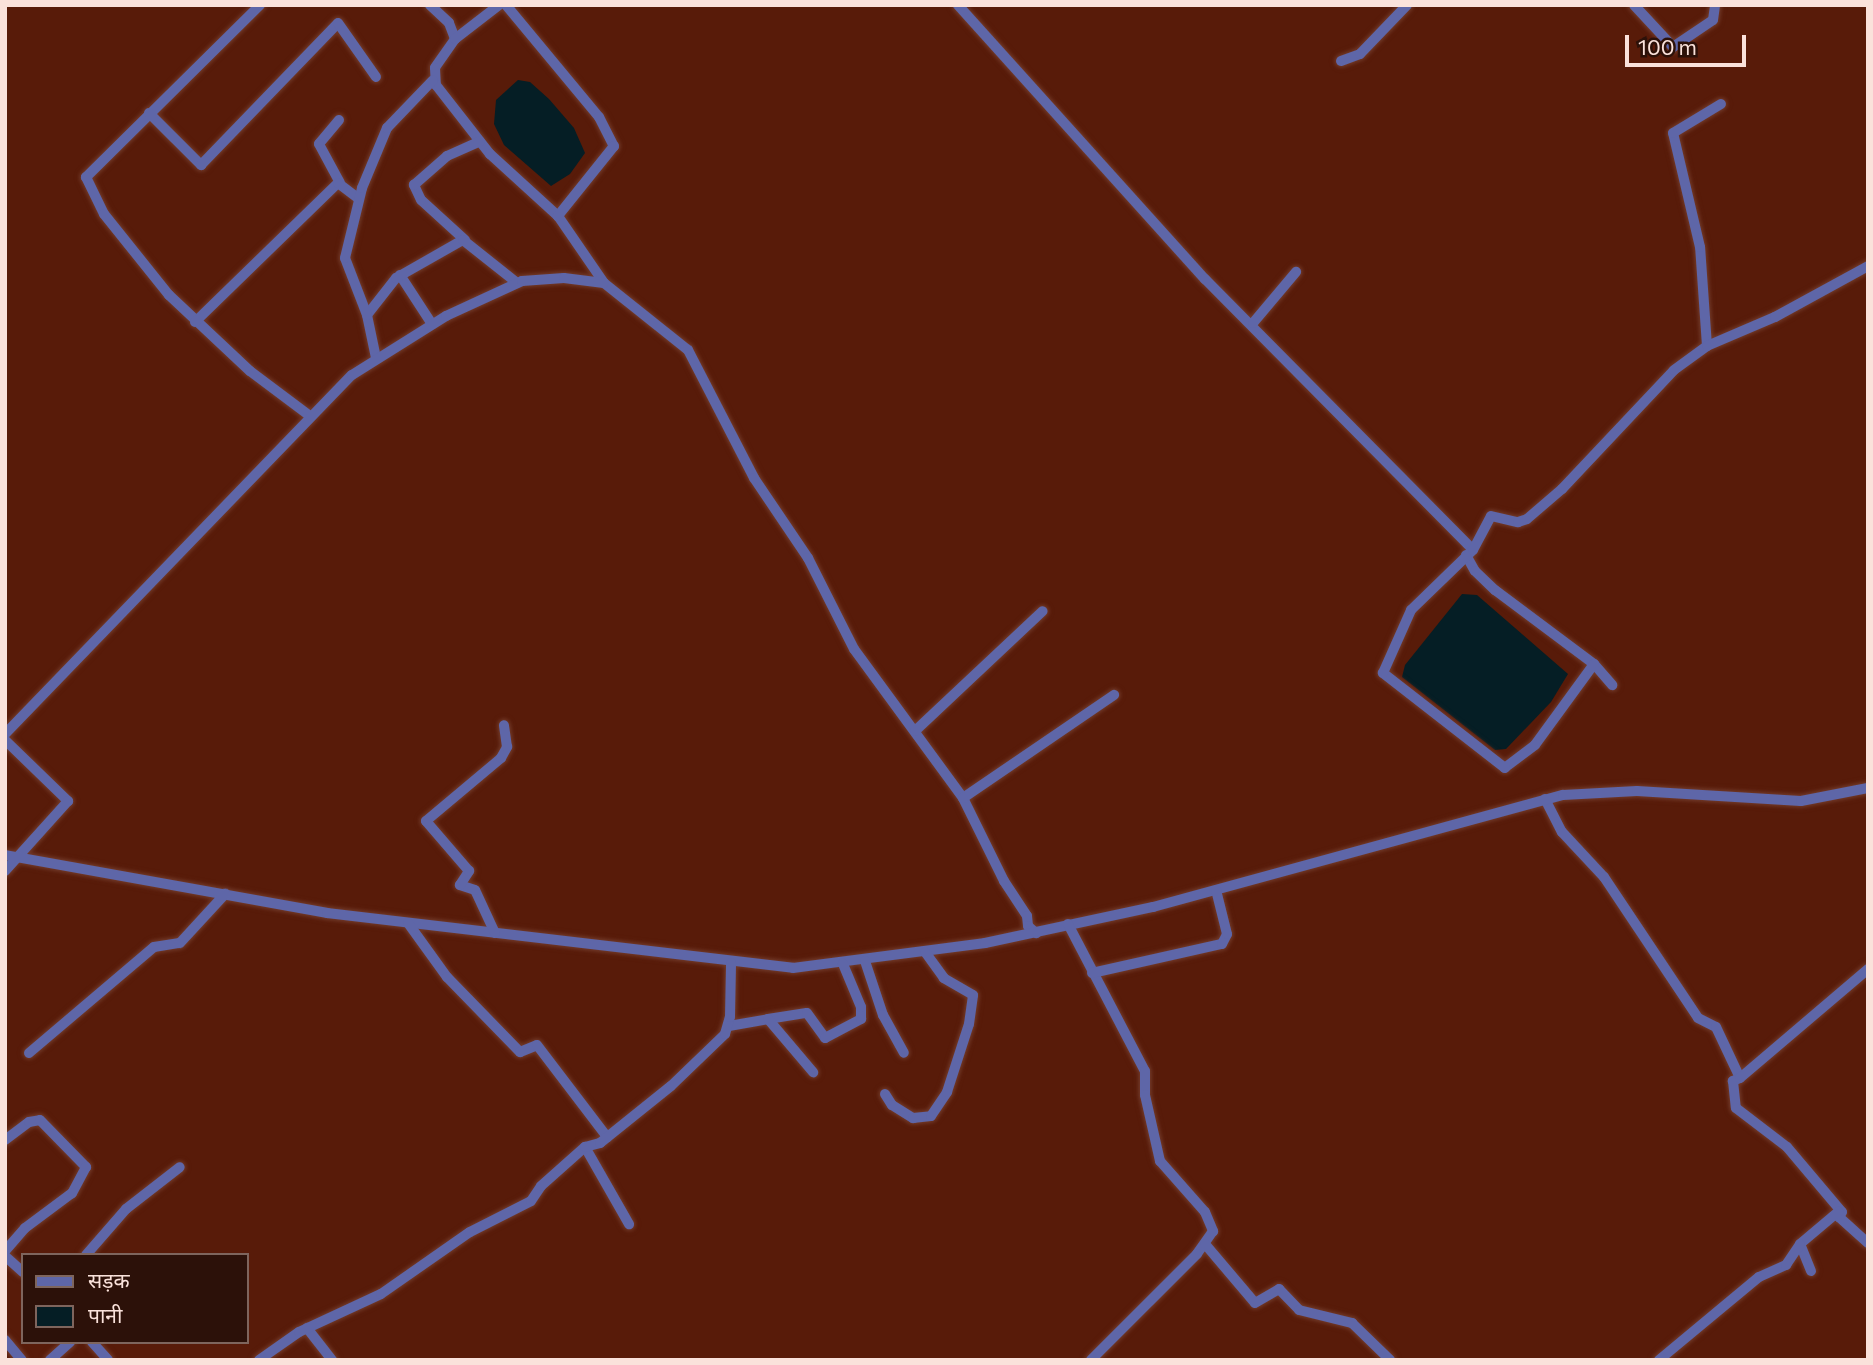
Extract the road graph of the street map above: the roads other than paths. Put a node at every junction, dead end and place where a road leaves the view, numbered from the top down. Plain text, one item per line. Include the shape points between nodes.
1 (260, 5) edge
2 (430, 5) edge
3 (499, 5) edge
4 (506, 5) edge
5 (958, 5) edge
6 (1407, 5) edge
7 (1634, 5) edge
8 (1715, 5) edge
9 (456, 39) junction
10 (1341, 61) dead end
11 (376, 78) dead end
12 (433, 80) junction
13 (1721, 104) dead end
14 (149, 113) junction
15 (338, 120) dead end
16 (480, 141) junction
17 (340, 183) junction
18 (359, 199) junction
19 (558, 216) junction
20 (465, 240) junction
21 (1868, 266) edge
22 (1296, 272) dead end
23 (400, 275) junction
24 (517, 283) junction
25 (604, 283) junction
26 (367, 316) junction
27 (195, 322) junction
28 (1254, 323) junction
29 (432, 324) junction
30 (1707, 346) junction
31 (376, 358) junction
32 (310, 416) junction
33 (1470, 553) junction
34 (1043, 611) dead end
35 (1594, 664) junction
36 (1612, 685) dead end
37 (1114, 695) dead end
38 (504, 725) dead end
39 (915, 732) junction
40 (5, 734) edge
41 (5, 740) edge
42 (1868, 789) edge
43 (963, 798) junction
44 (1545, 799) junction
45 (5, 855) edge
46 (19, 858) junction
47 (5, 871) edge
48 (1216, 890) junction
49 (225, 894) junction
50 (408, 923) junction
51 (1068, 924) junction
52 (495, 933) junction
53 (1036, 933) junction
54 (925, 952) junction
55 (865, 961) junction
56 (731, 963) junction
57 (843, 964) junction
58 (1868, 970) edge
59 (1092, 973) junction
60 (768, 1019) junction
61 (729, 1026) junction
62 (29, 1053) dead end
63 (904, 1053) dead end
64 (813, 1072) dead end
65 (1740, 1078) junction
66 (885, 1094) dead end
67 (607, 1137) junction
68 (5, 1140) edge
69 (585, 1147) junction
70 (180, 1167) dead end
71 (1838, 1212) junction
72 (629, 1224) dead end
73 (1868, 1243) edge
74 (1205, 1244) junction
75 (1800, 1244) junction
76 (5, 1253) edge
77 (88, 1253) edge
78 (21, 1270) edge
79 (1811, 1271) dead end
80 (307, 1328) junction
81 (5, 1340) edge
82 (68, 1344) edge
83 (94, 1344) edge
84 (22, 1360) edge
85 (50, 1360) edge
86 (108, 1360) edge
87 (259, 1360) edge
88 (332, 1360) edge
89 (1091, 1360) edge
90 (1390, 1360) edge
91 (1659, 1360) edge

1 - 14 street
2 - 9 street via 449,23
3 - 9 street
4 - 19 street via 599,117 614,146
5 - 28 street via 1143,212
6 - 10 street via 1360,54
7 - 8 street via 1672,47 1713,20
9 - 12 street via 438,62
11 - 14 street via 338,23 201,165
12 - 16 street
12 - 18 street via 387,128
13 - 30 street via 1673,133 1700,247
14 - 27 street via 86,177 111,223
15 - 17 street via 319,145
16 - 19 street
16 - 20 street via 447,156 414,185 421,201
17 - 18 street
17 - 27 street
18 - 26 street via 345,258
19 - 25 street
20 - 23 street
20 - 24 street
21 - 30 street via 1775,317
22 - 28 street
23 - 26 street
23 - 29 street
24 - 25 street via 543,278
24 - 29 street
25 - 39 street via 688,350 744,460 800,544 854,649
26 - 31 street
27 - 32 street
28 - 33 street
29 - 31 street
30 - 33 street via 1674,370 1576,475 1527,519 1518,522 1491,516
31 - 32 street
32 - 40 street
33 - 35 street via 1475,571 1495,590
33 - 35 street via 1411,611 1383,673 1386,680 1505,768 1535,745
34 - 39 street
35 - 36 street
37 - 43 street
38 - 52 street via 507,747 501,758 426,821 467,868 460,885 475,890
39 - 43 street
41 - 46 street via 68,801
42 - 44 street via 1801,801 1637,791
43 - 53 street via 1004,881 1027,916 1028,926
44 - 48 street
44 - 65 street via 1562,832 1604,877 1698,1018 1716,1027
45 - 46 street
46 - 47 street
46 - 49 street
48 - 51 street
48 - 59 street via 1227,934 1222,944
49 - 50 street
49 - 62 street via 180,943 154,947
50 - 52 street
50 - 67 street via 447,977 520,1052 537,1045
51 - 53 street
51 - 59 street
52 - 56 street
53 - 54 street
54 - 55 street
54 - 66 street via 944,978 973,995 969,1024 947,1092 931,1116 913,1118 892,1105
55 - 57 street
55 - 63 street via 883,1015
56 - 57 street via 793,968
56 - 61 street
57 - 60 street via 862,1007 858,1021 825,1038 807,1013
58 - 65 street
59 - 74 street via 1144,1071 1160,1161 1211,1222 1213,1231
60 - 61 street
60 - 64 street
61 - 67 street via 715,1048
65 - 71 street via 1732,1081 1736,1108 1787,1147 1842,1212
67 - 69 street
68 - 76 street via 29,1122 40,1120 86,1167 72,1193 24,1228
69 - 72 street
69 - 80 street via 541,1186 531,1201 457,1239 371,1300
70 - 77 street via 125,1209
71 - 73 street
71 - 75 street
74 - 89 street
74 - 90 street via 1255,1303 1279,1289 1298,1310 1352,1323
75 - 79 street
75 - 91 street via 1786,1265 1759,1277
76 - 78 street
80 - 87 street
80 - 88 street
81 - 84 street
82 - 85 street
83 - 86 street

